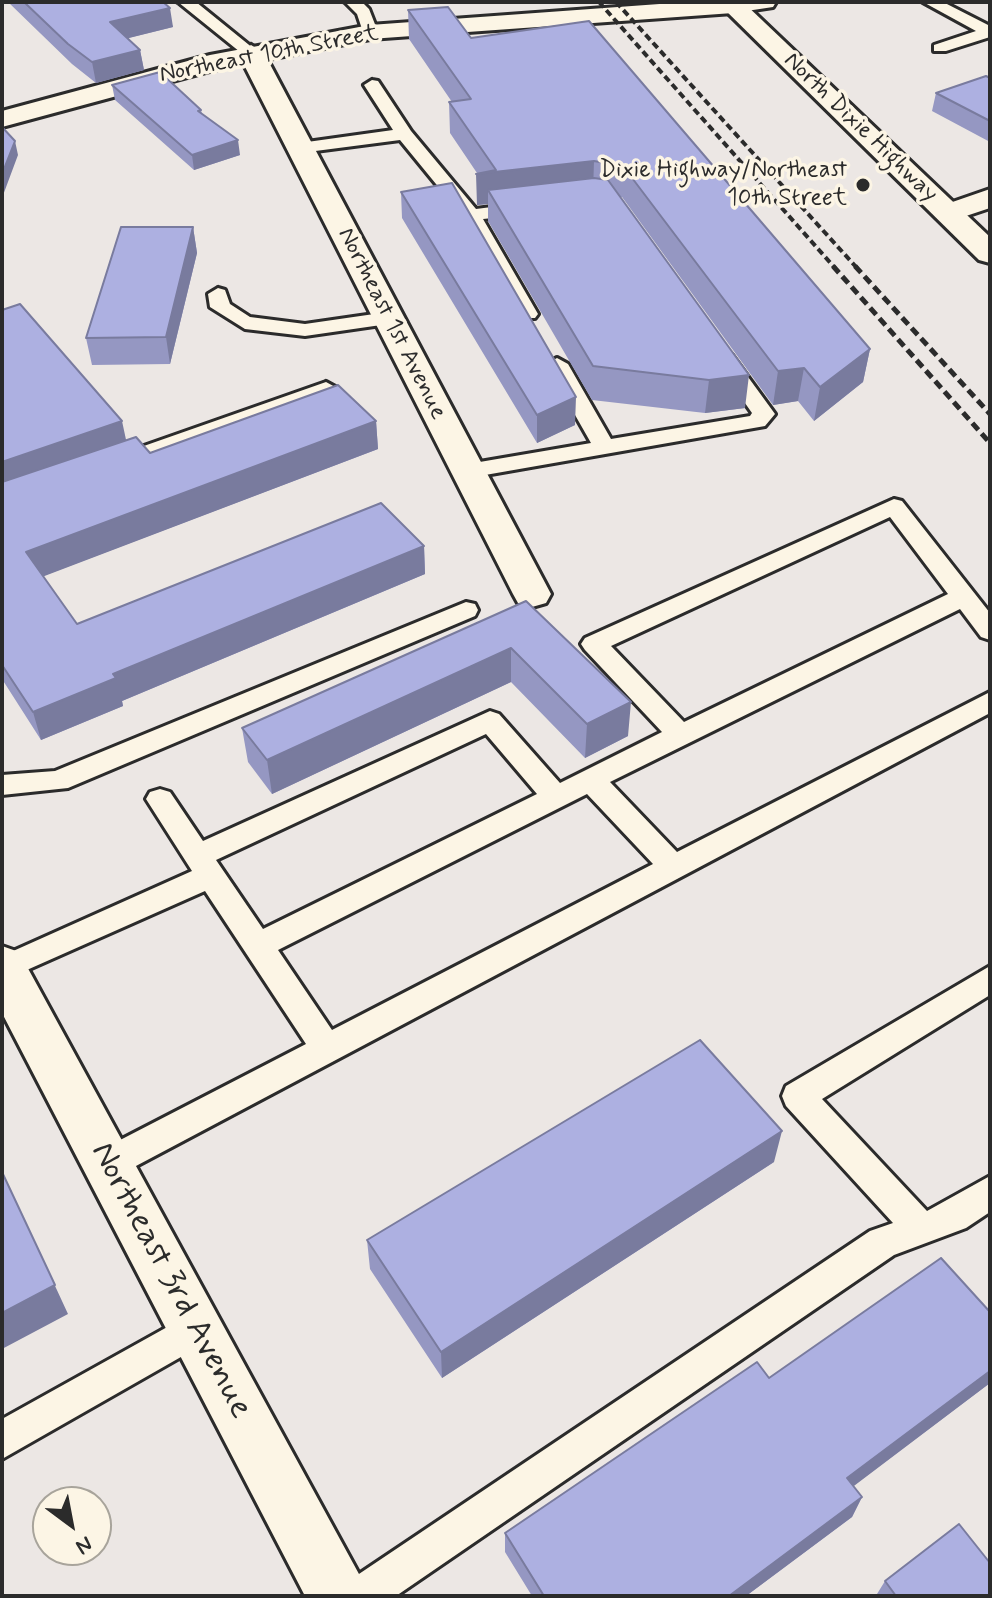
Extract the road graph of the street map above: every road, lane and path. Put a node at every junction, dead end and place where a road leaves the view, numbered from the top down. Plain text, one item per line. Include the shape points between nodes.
1 (186, 2) edge
2 (353, 2) edge
3 (764, 2) edge
4 (931, 2) edge
5 (731, 4) edge
6 (370, 32) junction
7 (940, 48) dead end
8 (251, 53) junction
9 (372, 85) dead end
10 (2, 119) edge
11 (404, 134) junction
12 (300, 148) junction
13 (990, 198) edge
14 (547, 206) edge
15 (948, 213) junction
16 (471, 215) junction
17 (990, 254) edge
18 (218, 294) dead end
19 (388, 318) junction
20 (711, 340) edge
21 (326, 388) edge
22 (605, 448) junction
23 (468, 471) junction
24 (90, 473) edge
25 (532, 594) dead end
26 (963, 597) junction
27 (466, 610) dead end
28 (990, 631) edge
29 (990, 701) edge
30 (680, 735) junction
31 (591, 780) junction
32 (2, 785) edge
33 (556, 797) junction
34 (160, 799) dead end
35 (204, 865) junction
36 (674, 868) junction
37 (258, 946) junction
38 (3, 968) edge
39 (990, 979) edge
40 (328, 1050) junction
41 (107, 1164) junction
42 (990, 1192) edge
43 (921, 1229) junction
44 (196, 1329) junction
45 (2, 1440) edge
46 (339, 1596) edge
47 (361, 1596) edge

1 - 8 lane
2 - 6 lane via 364,12
3 - 5 street, Northeast 10th Street
4 - 7 lane via 990,32
5 - 6 street, Northeast 10th Street
5 - 15 street, North Dixie Highway
6 - 8 street, Northeast 10th Street
8 - 10 street, Northeast 10th Street
8 - 12 street, Northeast 1st Avenue
9 - 11 lane
11 - 12 lane
11 - 16 lane
12 - 19 street, Northeast 1st Avenue
13 - 15 street
14 - 16 lane
15 - 17 street, North Dixie Highway
16 - 22 lane
18 - 19 lane via 220,307 245,323 305,330
19 - 23 street, Northeast 1st Avenue
20 - 22 lane via 764,414 757,421
21 - 24 lane
22 - 23 lane
23 - 25 street, Northeast 1st Avenue
26 - 28 lane
26 - 30 lane
26 - 30 lane via 894,506 594,644
27 - 32 lane via 58,781
29 - 36 lane
30 - 31 lane
31 - 33 lane
31 - 36 lane
33 - 35 lane via 490,721
33 - 37 lane
34 - 35 lane
35 - 37 lane
35 - 38 lane
36 - 40 lane
37 - 40 lane
38 - 41 street, Northeast 3rd Avenue
39 - 43 lane via 798,1096
40 - 41 lane
41 - 44 street, Northeast 3rd Avenue
42 - 43 lane via 954,1217
43 - 47 lane via 882,1243
44 - 45 lane
44 - 46 street, Northeast 3rd Avenue

